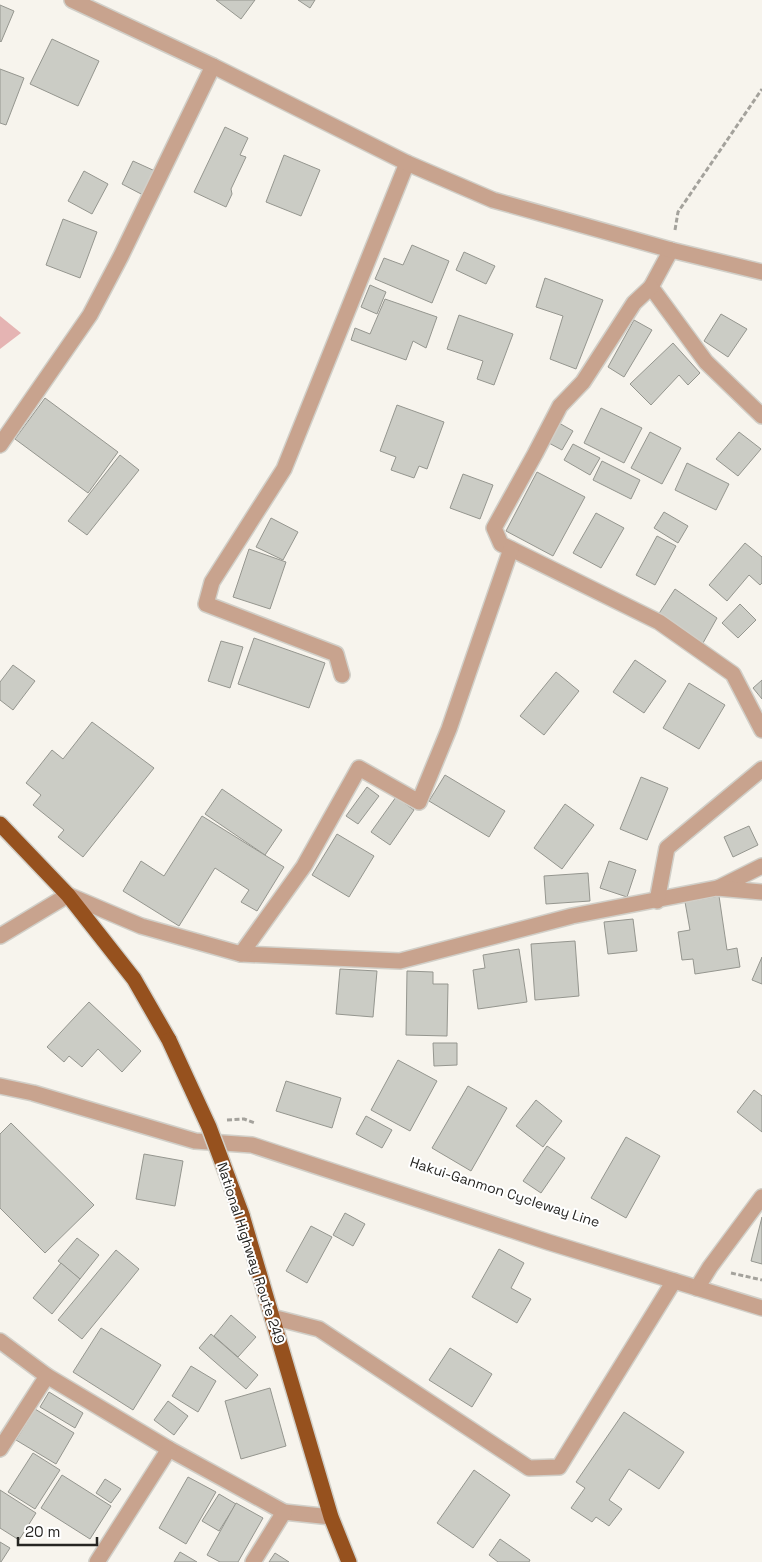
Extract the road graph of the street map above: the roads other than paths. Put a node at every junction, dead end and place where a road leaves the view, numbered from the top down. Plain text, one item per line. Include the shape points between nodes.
1 (73, 0) edge
2 (213, 66) junction
3 (407, 164) junction
4 (671, 250) junction
5 (762, 272) edge
6 (651, 287) junction
7 (762, 416) edge
8 (0, 444) edge
9 (512, 549) junction
10 (342, 675) dead end
11 (762, 730) edge
12 (762, 769) edge
13 (0, 824) edge
14 (762, 866) edge
15 (717, 888) junction
16 (762, 892) edge
17 (68, 895) junction
18 (656, 901) junction
19 (0, 936) edge
20 (241, 954) junction
21 (0, 1086) edge
22 (760, 1202) edge
23 (674, 1281) junction
24 (697, 1288) junction
25 (762, 1308) edge
26 (272, 1318) junction
27 (0, 1341) edge
28 (48, 1376) junction
29 (0, 1449) edge
30 (169, 1449) junction
31 (284, 1512) junction
32 (331, 1517) junction
33 (97, 1562) edge
34 (253, 1562) edge
35 (349, 1562) edge

1 - 2 street
2 - 3 street
2 - 8 street via 90,315
3 - 4 street via 493,200
3 - 10 street via 284,469 212,582 206,604 336,654
4 - 5 street
4 - 6 street
6 - 7 street via 706,362
6 - 9 street via 634,303 583,382 560,406 494,528 501,544
9 - 11 street via 658,622 733,674
9 - 20 street via 449,729 419,802 359,768 304,866
12 - 18 street via 667,848
13 - 17 highway, National Highway Route 249
14 - 15 street
15 - 16 street
15 - 18 street
17 - 19 street
17 - 20 street via 141,926
17 - 26 highway, National Highway Route 249, bridge via 134,979 169,1040 209,1127 242,1215
18 - 20 street via 572,916 400,961
21 - 23 street via 195,1141 252,1145
22 - 24 street
23 - 24 street
23 - 26 street via 559,1467 529,1468 319,1329
24 - 25 street
26 - 32 highway, National Highway Route 249
27 - 28 street
28 - 29 street
28 - 30 street
30 - 31 street
30 - 33 street
31 - 32 street
31 - 34 street
32 - 35 highway, National Highway Route 249

